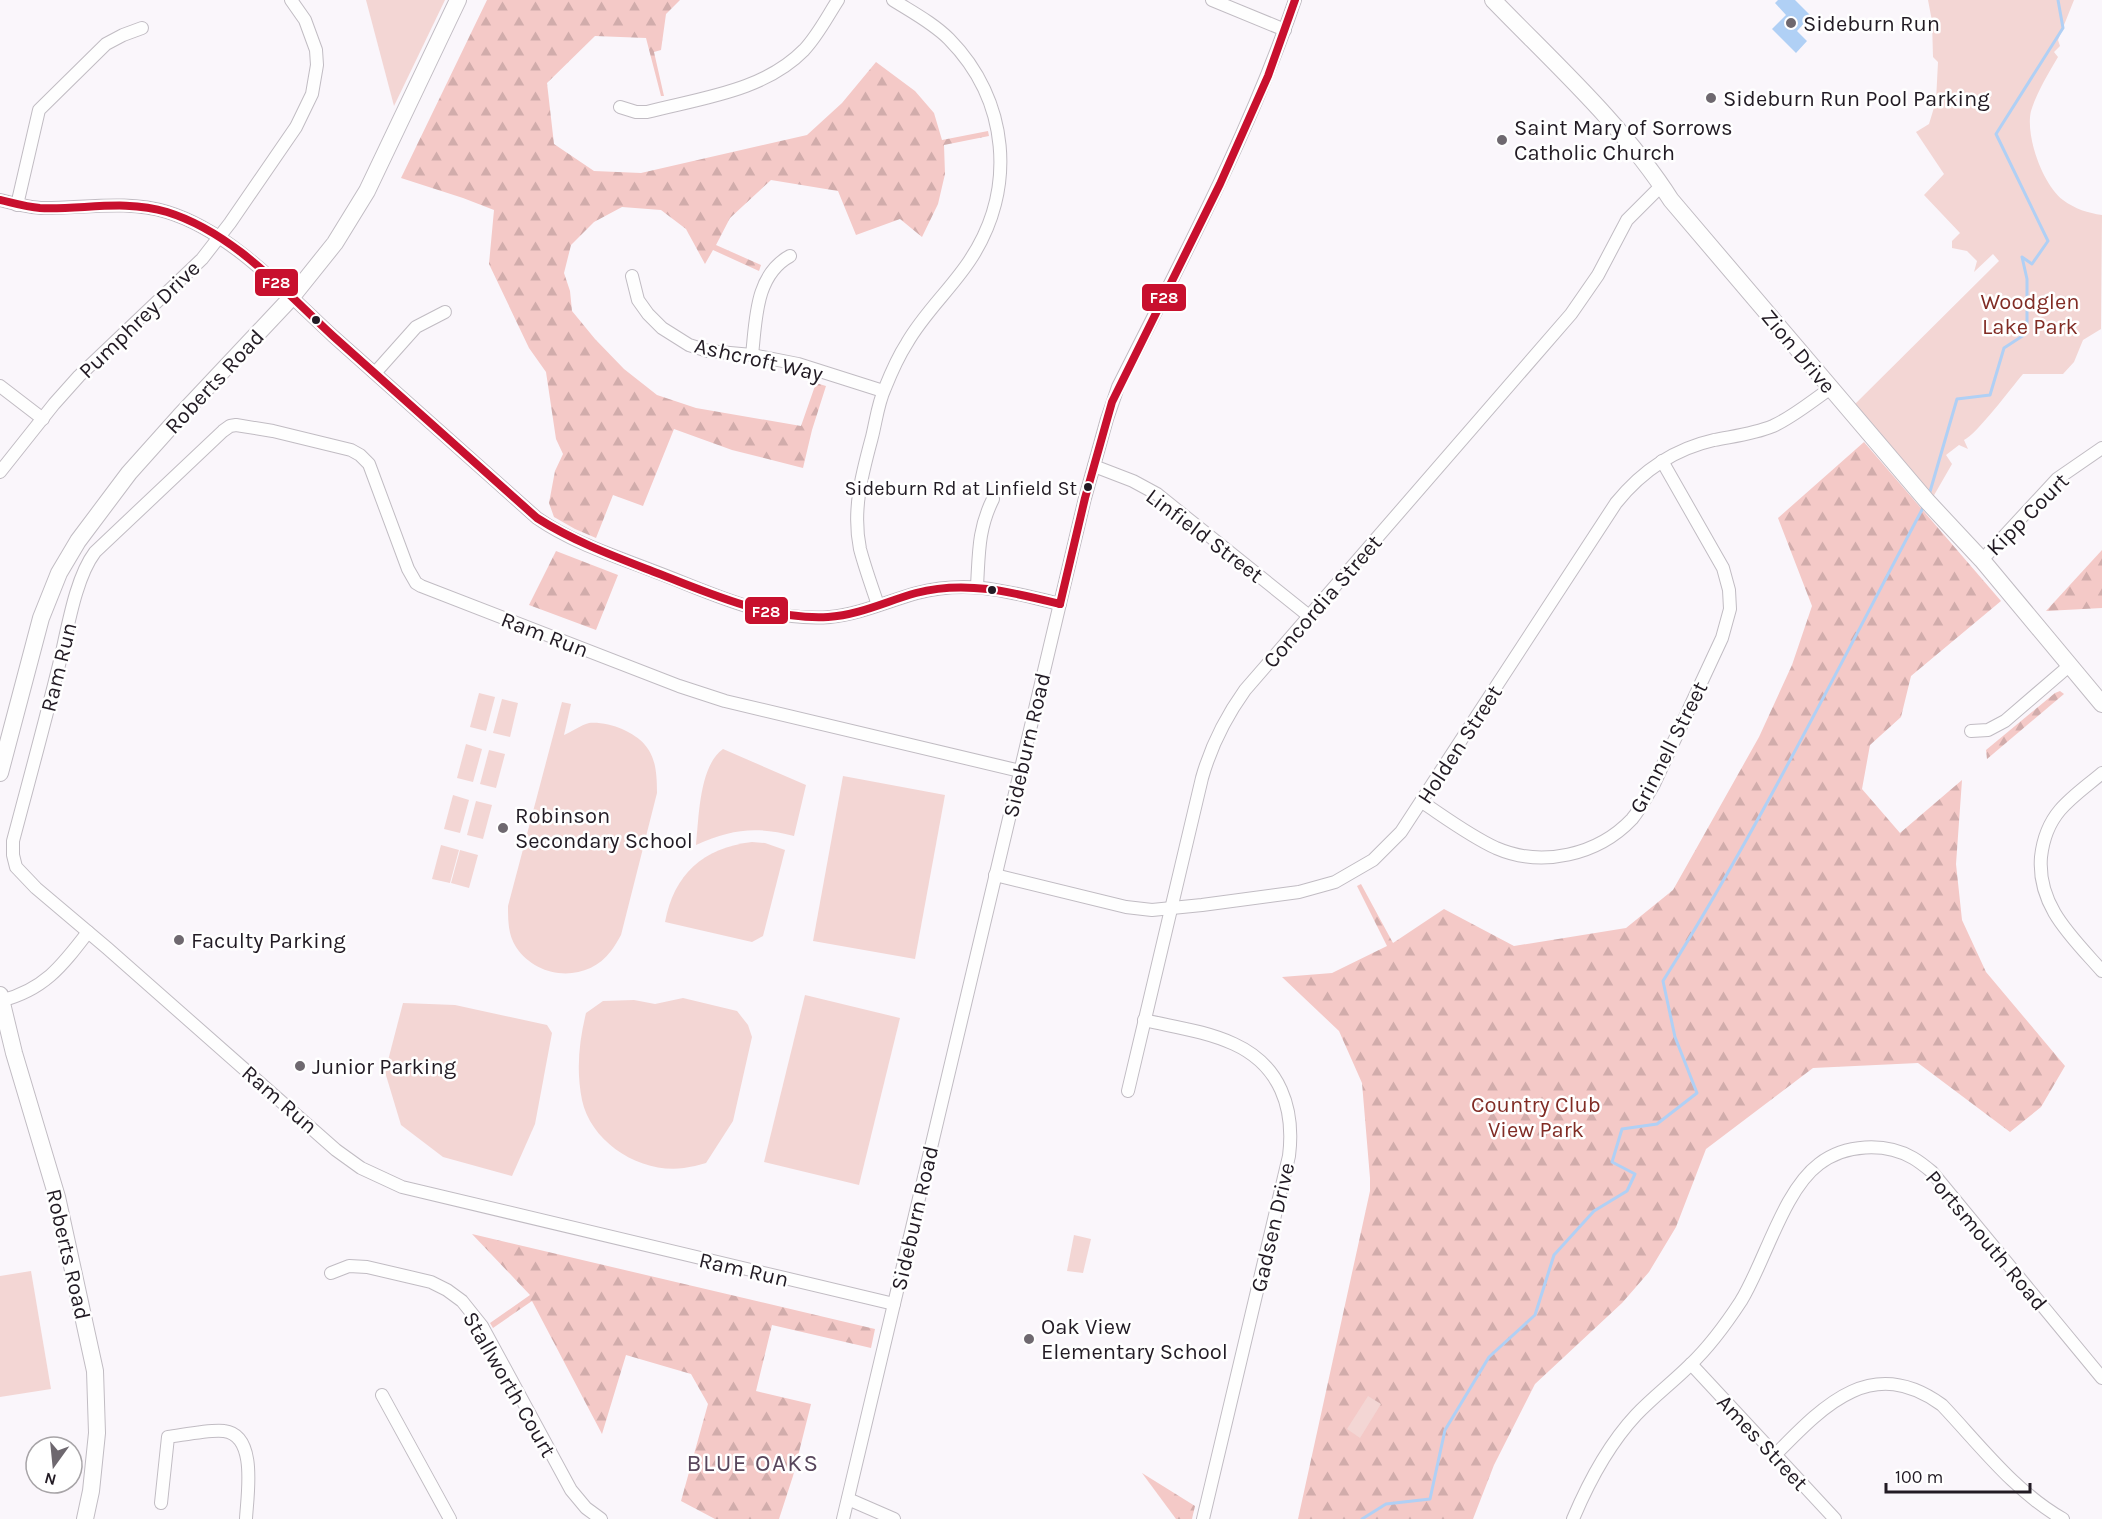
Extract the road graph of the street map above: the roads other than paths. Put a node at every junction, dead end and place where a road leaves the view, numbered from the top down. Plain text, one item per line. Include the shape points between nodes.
1 (291, 0) edge
2 (458, 0) edge
3 (838, 0) edge
4 (893, 0) edge
5 (1212, 0) edge
6 (1295, 0) edge
7 (1494, 0) edge
8 (142, 28) dead end
9 (1285, 30) junction
10 (620, 106) dead end
11 (1662, 185) junction
12 (0, 200) edge
13 (17, 205) junction
14 (220, 237) junction
15 (790, 256) dead end
16 (632, 276) dead end
17 (291, 298) junction
18 (445, 312) dead end
19 (752, 355) junction
20 (375, 373) junction
21 (0, 386) edge
22 (1831, 388) junction
23 (883, 391) junction
24 (43, 419) junction
25 (2102, 448) edge
26 (1662, 461) junction
27 (1094, 466) junction
28 (0, 472) edge
29 (993, 499) dead end
30 (1982, 560) junction
31 (976, 586) junction
32 (1060, 604) junction
33 (878, 605) junction
34 (1309, 616) junction
35 (2069, 666) junction
36 (2102, 704) edge
37 (1971, 731) dead end
38 (1020, 771) junction
39 (0, 773) edge
40 (2102, 773) edge
41 (1422, 802) junction
42 (995, 875) junction
43 (1172, 907) junction
44 (88, 932) junction
45 (2102, 971) edge
46 (0, 998) edge
47 (1144, 1020) junction
48 (1128, 1092) dead end
49 (331, 1273) dead end
50 (894, 1304) junction
51 (1691, 1364) junction
52 (2102, 1378) edge
53 (382, 1395) dead end
54 (1775, 1455) junction
55 (848, 1499) junction
56 (161, 1503) dead end
57 (85, 1519) edge
58 (246, 1519) edge
59 (450, 1519) edge
60 (601, 1519) edge
61 (843, 1519) edge
62 (894, 1519) edge
63 (1203, 1519) edge
64 (1573, 1519) edge
65 (1835, 1519) edge
66 (2063, 1519) edge

1 - 14 street, Pumphrey Drive via 305,20 316,50 312,94 296,127
2 - 17 main road, Roberts Road via 367,191 335,243
3 - 10 street via 812,41 791,62 749,86 647,112
4 - 23 street via 948,38 974,70 991,105 1001,167 990,224 971,260 907,342
5 - 9 street
6 - 9 street, Sideburn Road
7 - 11 main road, Zion Drive via 1607,116
8 - 13 street via 106,44 39,110
9 - 27 street, Sideburn Road via 1220,184 1118,387
11 - 22 main road, Zion Drive
11 - 34 street, Concordia Street via 1627,220 1598,275 1571,314
12 - 13 street
13 - 14 street via 148,207 192,221
14 - 17 street
14 - 24 street, Pumphrey Drive via 182,280 79,376
15 - 19 street via 777,264 763,288
16 - 19 street, Ashcroft Way via 641,305 672,335 708,351
17 - 20 street
17 - 39 main road, Roberts Road via 129,473 78,541 59,573 41,618
18 - 20 street via 416,327
19 - 23 street, Ashcroft Way via 798,364
20 - 33 street via 537,518 580,543 768,613 832,617
21 - 24 street
22 - 26 street, Holden Street via 1773,426 1694,446
22 - 30 main road, Zion Drive
23 - 33 street via 860,483 857,516 860,548
24 - 28 street, Pumphrey Drive
25 - 30 street, Kipp Court via 2057,479
26 - 41 street, Holden Street via 1640,476 1616,503
26 - 41 street, Grinnell Street via 1723,568 1730,609 1722,638 1641,807 1621,829 1598,844 1570,855 1543,858 1497,849
27 - 32 street, Sideburn Road
27 - 34 street, Linfield Street via 1157,494
29 - 31 street via 980,537
30 - 35 main road, Zion Drive
31 - 32 street
31 - 33 street via 919,593
32 - 38 street, Sideburn Road
34 - 43 street, Concordia Street via 1245,690 1217,736 1202,778
35 - 36 main road, Zion Drive
35 - 37 street via 2005,721 1988,730
38 - 42 street, Sideburn Road
38 - 44 street, Ram Run via 725,701 426,588 416,583 408,569 369,464 360,455 273,431 230,426 95,552 82,575 12,846 20,872
40 - 45 street via 2068,802 2050,825 2040,869 2042,888 2056,917
41 - 43 street, Holden Street via 1383,851 1335,882 1299,892
42 - 43 street, Holden Street via 1126,907
42 - 50 street, Sideburn Road
43 - 47 street, Concordia Street
44 - 46 street via 57,971 14,997
44 - 50 street, Ram Run via 336,1150 388,1181
46 - 57 main road, Roberts Road via 57,1197 94,1371 98,1433
47 - 48 street, Concordia Street
47 - 63 street, Gadsen Drive via 1218,1038 1248,1052 1277,1083 1291,1122 1289,1155
49 - 60 street, Stallworth Court via 349,1266 367,1267 431,1282 462,1301 482,1327 571,1490
50 - 55 street, Sideburn Road
51 - 52 street, Portsmouth Road via 1742,1300 1804,1177 1839,1153 1877,1147 1914,1158 1932,1172
51 - 54 street, Ames Street
51 - 64 street, Portsmouth Road via 1622,1431 1595,1470
53 - 59 street
54 - 65 street, Ames Street
54 - 66 street via 1843,1394 1874,1385 1903,1386 1942,1405 2021,1488
55 - 61 street, Sideburn Road
55 - 62 street
56 - 58 street via 168,1437 224,1430 239,1439 248,1458

